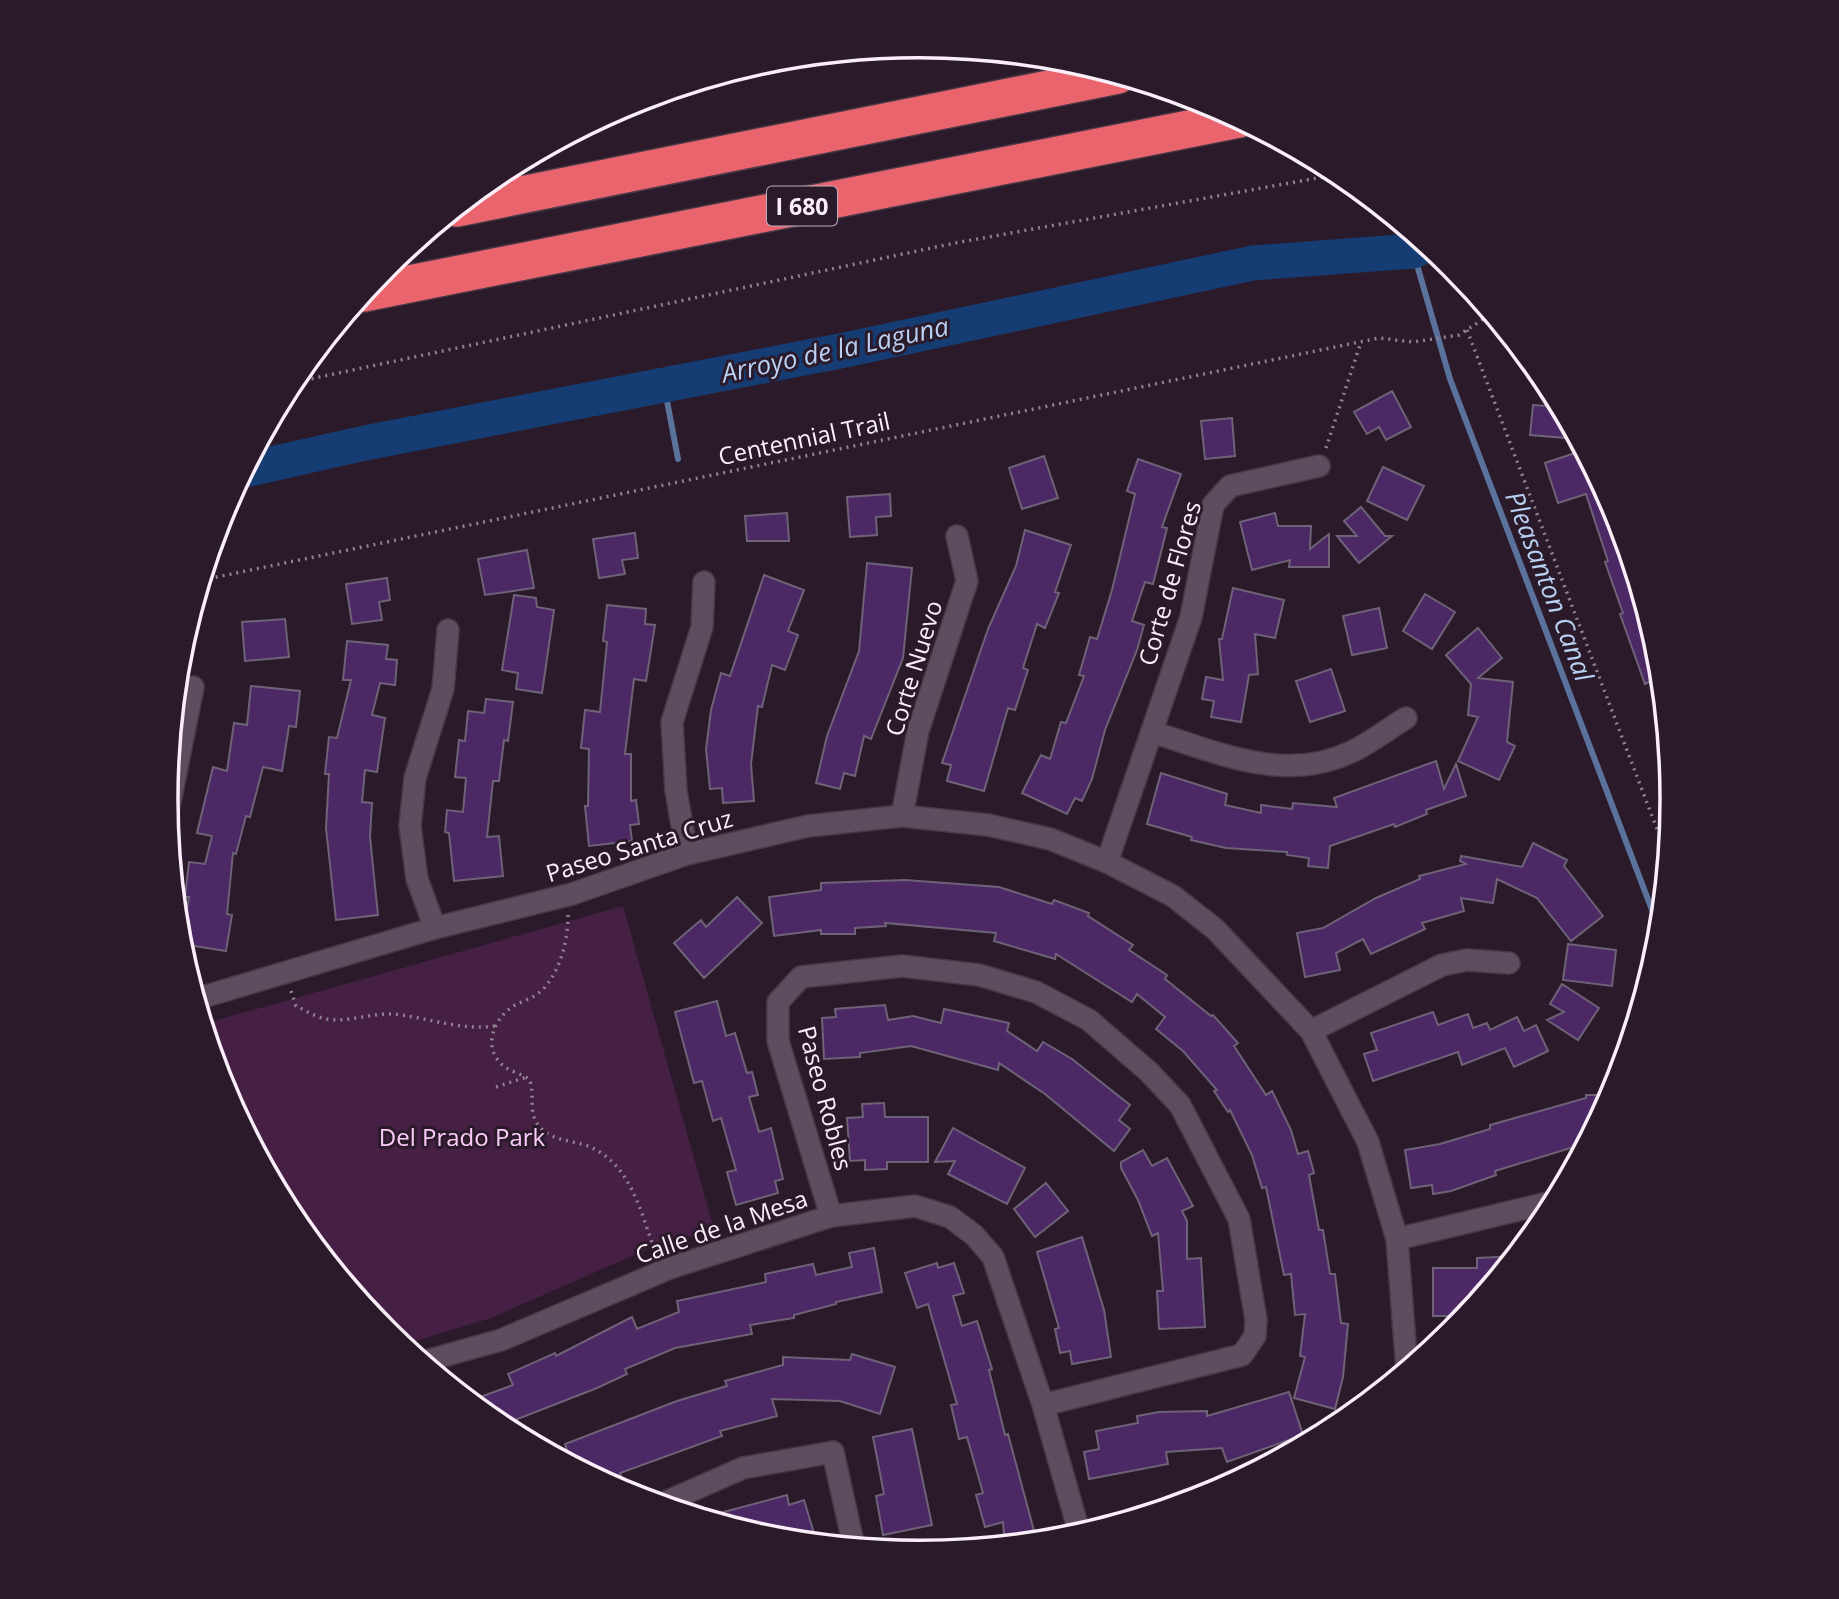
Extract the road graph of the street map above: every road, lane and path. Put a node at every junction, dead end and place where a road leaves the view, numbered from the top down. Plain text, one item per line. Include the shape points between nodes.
1 (1096, 79) edge
2 (1222, 122) edge
3 (1323, 177) edge
4 (478, 204) edge
5 (381, 290) edge
6 (1484, 319) edge
7 (1467, 330) junction
8 (1362, 342) junction
9 (309, 379) edge
10 (1319, 466) joint
11 (957, 536) dead end
12 (212, 578) edge
13 (704, 582) dead end
14 (448, 630) dead end
15 (193, 687) dead end
16 (1406, 718) dead end
17 (1152, 732) junction
18 (179, 758) edge
19 (902, 816) junction
20 (1660, 838) edge
21 (687, 854) junction
22 (1107, 862) junction
23 (564, 896) junction
24 (435, 929) junction
25 (1509, 963) dead end
26 (285, 973) junction
27 (205, 996) edge
28 (495, 1026) junction
29 (1311, 1031) junction
30 (527, 1077) junction
31 (496, 1087) dead end
32 (1541, 1205) edge
33 (831, 1216) junction
34 (1397, 1239) junction
35 (663, 1271) junction
36 (433, 1359) edge
37 (1406, 1359) edge
38 (1043, 1405) junction
39 (673, 1499) edge
40 (1077, 1524) edge
41 (852, 1538) edge

1 - 4 highway
2 - 5 highway, I 680
3 - 9 path via 955,243
6 - 7 path
7 - 8 path, Centennial Trail via 1413,342 1380,338
7 - 20 path
8 - 10 path
8 - 12 path, Centennial Trail
10 - 17 street, Corte de Flores via 1230,486 1213,505 1191,617
11 - 19 street, Corte Nuevo via 967,581 918,731
13 - 21 street via 702,627 672,722 676,791
14 - 24 street via 443,689 415,778 410,826 417,879
15 - 18 street
16 - 17 street via 1351,752 1307,767 1263,766
17 - 22 street, Corte de Flores
19 - 21 street, Paseo Santa Cruz via 808,826
19 - 22 street, Paseo Santa Cruz via 988,825 1050,839
21 - 23 street, Paseo Santa Cruz
22 - 29 street, Paseo Santa Cruz via 1173,896 1215,929
23 - 24 street, Paseo Santa Cruz
23 - 28 path via 567,937 554,974 543,990 504,1013
24 - 26 street, Paseo Santa Cruz
25 - 29 street via 1467,960 1442,965
26 - 27 street, Paseo Santa Cruz
26 - 28 path via 296,1006 324,1018 394,1014 465,1026
28 - 30 path via 492,1048 497,1059
29 - 34 street, Paseo Santa Cruz via 1368,1142
30 - 31 path
30 - 35 path via 532,1084 533,1115 548,1135 587,1146 614,1162 626,1180
32 - 34 street
33 - 35 street, Calle de la Mesa
33 - 38 street, Calle de la Mesa via 915,1206 950,1217 974,1235 993,1257
33 - 38 street, Paseo Robles via 778,1041 778,1002 801,977 901,967 979,975 1036,992 1089,1020 1149,1072 1180,1105 1239,1219 1255,1336 1242,1355
34 - 37 street, Paseo Santa Cruz
35 - 36 street, Calle de la Mesa via 501,1340
38 - 40 street, Calle de la Mesa
39 - 41 street via 743,1468 833,1452

